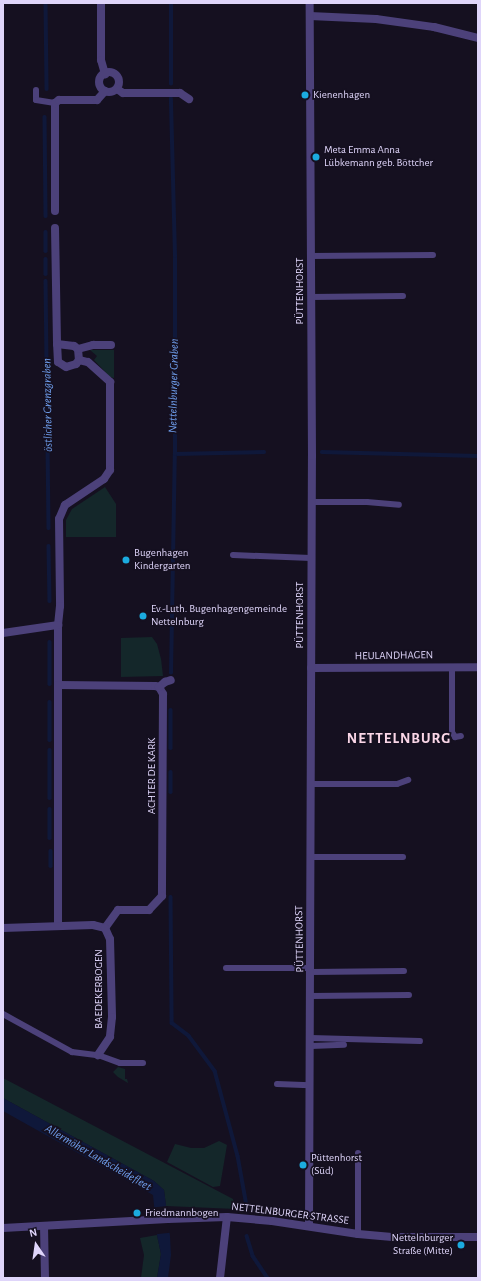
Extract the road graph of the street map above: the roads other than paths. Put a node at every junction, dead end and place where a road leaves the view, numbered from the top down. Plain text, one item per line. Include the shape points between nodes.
1 (101, 3) edge
2 (310, 3) edge
3 (310, 16) junction
4 (478, 38) edge
5 (105, 74) junction
6 (117, 89) junction
7 (36, 90) dead end
8 (105, 91) junction
9 (189, 99) dead end
10 (54, 103) junction
11 (55, 210) dead end
12 (55, 228) dead end
13 (433, 255) dead end
14 (311, 256) junction
15 (403, 296) dead end
16 (311, 297) junction
17 (57, 344) junction
18 (111, 345) dead end
19 (78, 349) junction
20 (79, 360) junction
21 (311, 502) junction
22 (398, 505) dead end
23 (233, 555) dead end
24 (311, 558) junction
25 (58, 625) junction
26 (3, 633) edge
27 (452, 667) junction
28 (478, 667) edge
29 (311, 668) junction
30 (171, 680) dead end
31 (58, 685) junction
32 (159, 687) junction
33 (461, 736) dead end
34 (408, 780) dead end
35 (310, 784) junction
36 (310, 857) junction
37 (403, 857) dead end
38 (58, 926) junction
39 (3, 928) edge
40 (105, 928) junction
41 (226, 968) dead end
42 (311, 970) junction
43 (404, 971) dead end
44 (409, 995) dead end
45 (311, 996) junction
46 (3, 1014) edge
47 (420, 1041) dead end
48 (311, 1042) junction
49 (344, 1045) dead end
50 (98, 1055) junction
51 (143, 1063) dead end
52 (277, 1084) dead end
53 (310, 1085) junction
54 (358, 1153) dead end
55 (227, 1217) junction
56 (44, 1226) junction
57 (309, 1226) junction
58 (3, 1228) edge
59 (358, 1234) junction
60 (478, 1237) edge
61 (45, 1278) edge
62 (220, 1278) edge

1 - 5 street via 101,60
2 - 3 street, PÜTTENHORST
3 - 4 street via 376,19 434,27
3 - 14 street, PÜTTENHORST
5 - 6 street via 116,75 119,81
5 - 8 street via 100,81 100,87
6 - 8 street
6 - 9 street via 123,93 180,93
7 - 10 lane via 36,100
8 - 10 street via 97,100 59,100
10 - 11 street
12 - 17 street
13 - 14 lane
14 - 16 street, PÜTTENHORST
15 - 16 lane
16 - 21 street, PÜTTENHORST
17 - 19 street
17 - 20 street via 56,357 61,365 72,366
18 - 19 street via 93,345
19 - 20 street
20 - 25 street via 88,362 110,382 110,470 104,479 65,506 60,519
21 - 22 lane
21 - 24 street, PÜTTENHORST
23 - 24 lane
24 - 29 street, PÜTTENHORST
25 - 26 street
25 - 31 street
27 - 28 street, HEULANDHAGEN
27 - 29 street, HEULANDHAGEN
27 - 33 lane via 452,732 455,737
29 - 35 street, PÜTTENHORST
30 - 32 street
31 - 32 street
31 - 38 street
32 - 40 street, ACHTER DE KARK via 163,694 162,896 149,910 118,910
34 - 35 lane via 397,784
35 - 36 street, PÜTTENHORST
36 - 37 lane
36 - 42 street, PÜTTENHORST
38 - 39 street
38 - 40 street via 93,925
40 - 50 street, BAEDEKERBOGEN via 110,939 112,1017 110,1037
41 - 42 lane
42 - 43 lane
42 - 45 street, PÜTTENHORST
44 - 45 lane
45 - 48 street, PÜTTENHORST
46 - 50 lane via 72,1052
47 - 48 lane
48 - 49 lane
48 - 53 street, PÜTTENHORST
50 - 51 lane via 120,1063
52 - 53 lane
53 - 57 street, PÜTTENHORST
54 - 59 lane
55 - 56 street, NETTELNBURGER STRASSE
55 - 57 street, NETTELNBURGER STRASSE
55 - 62 street
56 - 58 street, NETTELNBURGER STRASSE
56 - 61 street
57 - 59 street, NETTELNBURGER STRASSE
59 - 60 street, NETTELNBURGER STRASSE

